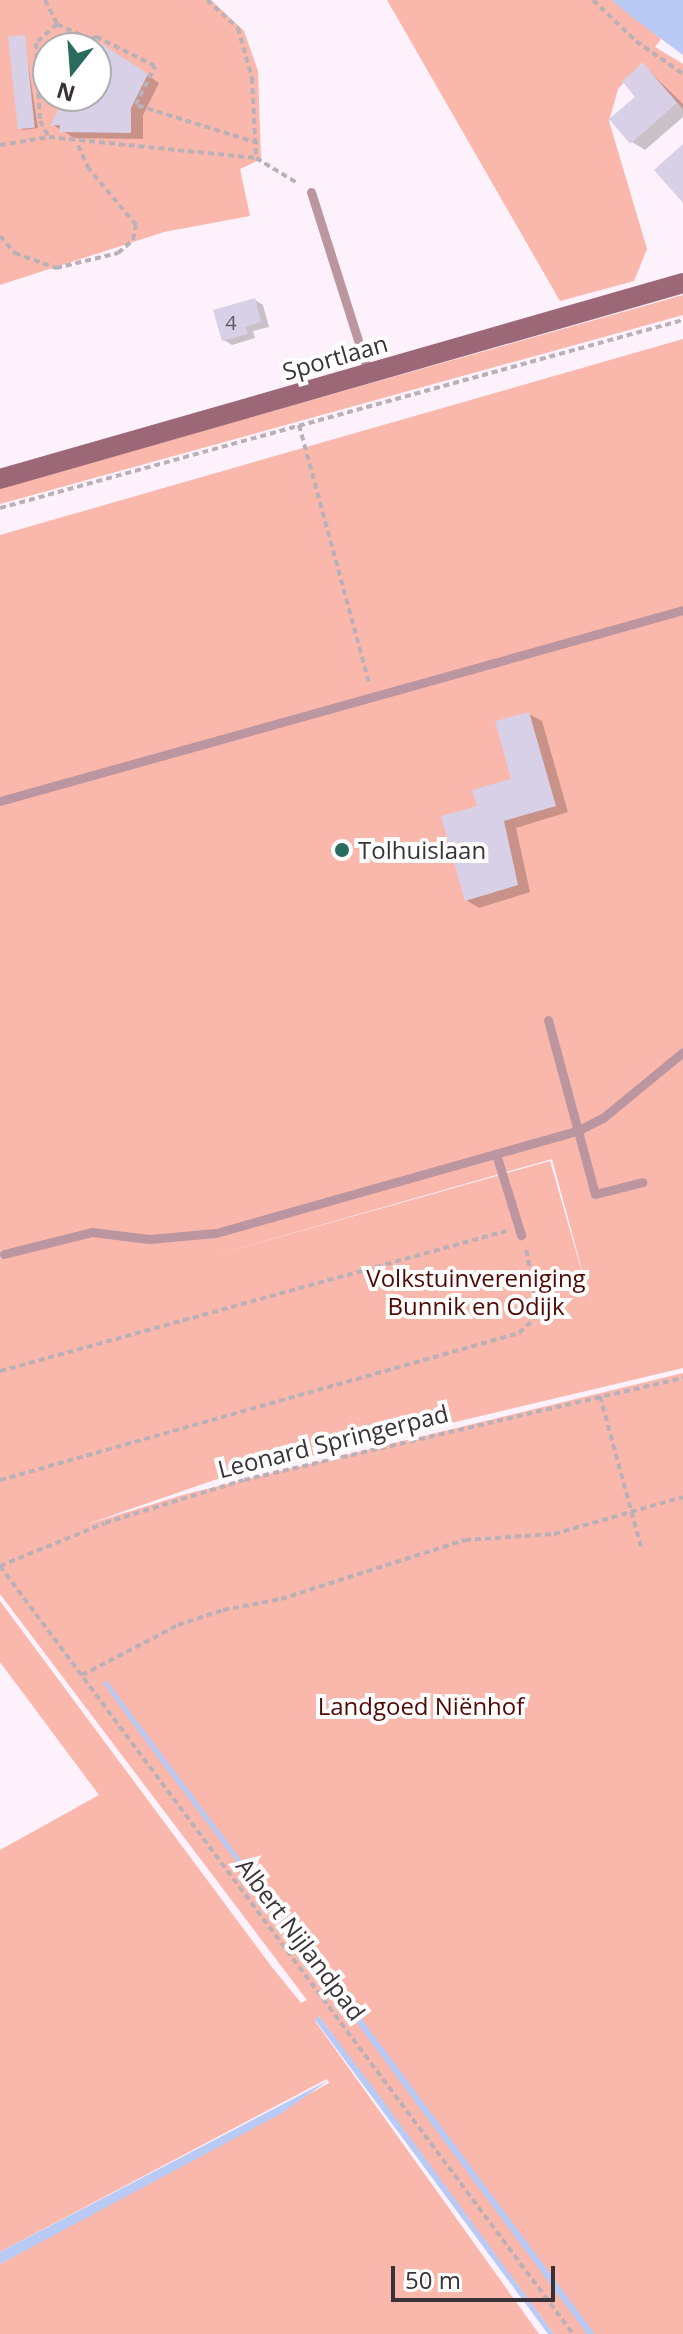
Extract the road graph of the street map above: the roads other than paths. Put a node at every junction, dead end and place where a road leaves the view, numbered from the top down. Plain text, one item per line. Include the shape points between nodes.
1 (311, 192) road end
2 (683, 283) edge
3 (369, 375) junction
4 (0, 479) edge
5 (683, 610) edge
6 (0, 801) edge
7 (548, 1020) dead end
8 (683, 1052) edge
9 (577, 1131) junction
10 (496, 1154) junction
11 (643, 1182) dead end
12 (521, 1235) road end
13 (4, 1254) dead end

1 - 3 lane
2 - 3 street, Sportlaan
3 - 4 street, Sportlaan
5 - 6 lane
7 - 9 lane
8 - 9 lane via 604,1117
9 - 10 lane
9 - 11 lane via 595,1194
10 - 12 lane
10 - 13 lane via 216,1233 149,1239 92,1232

